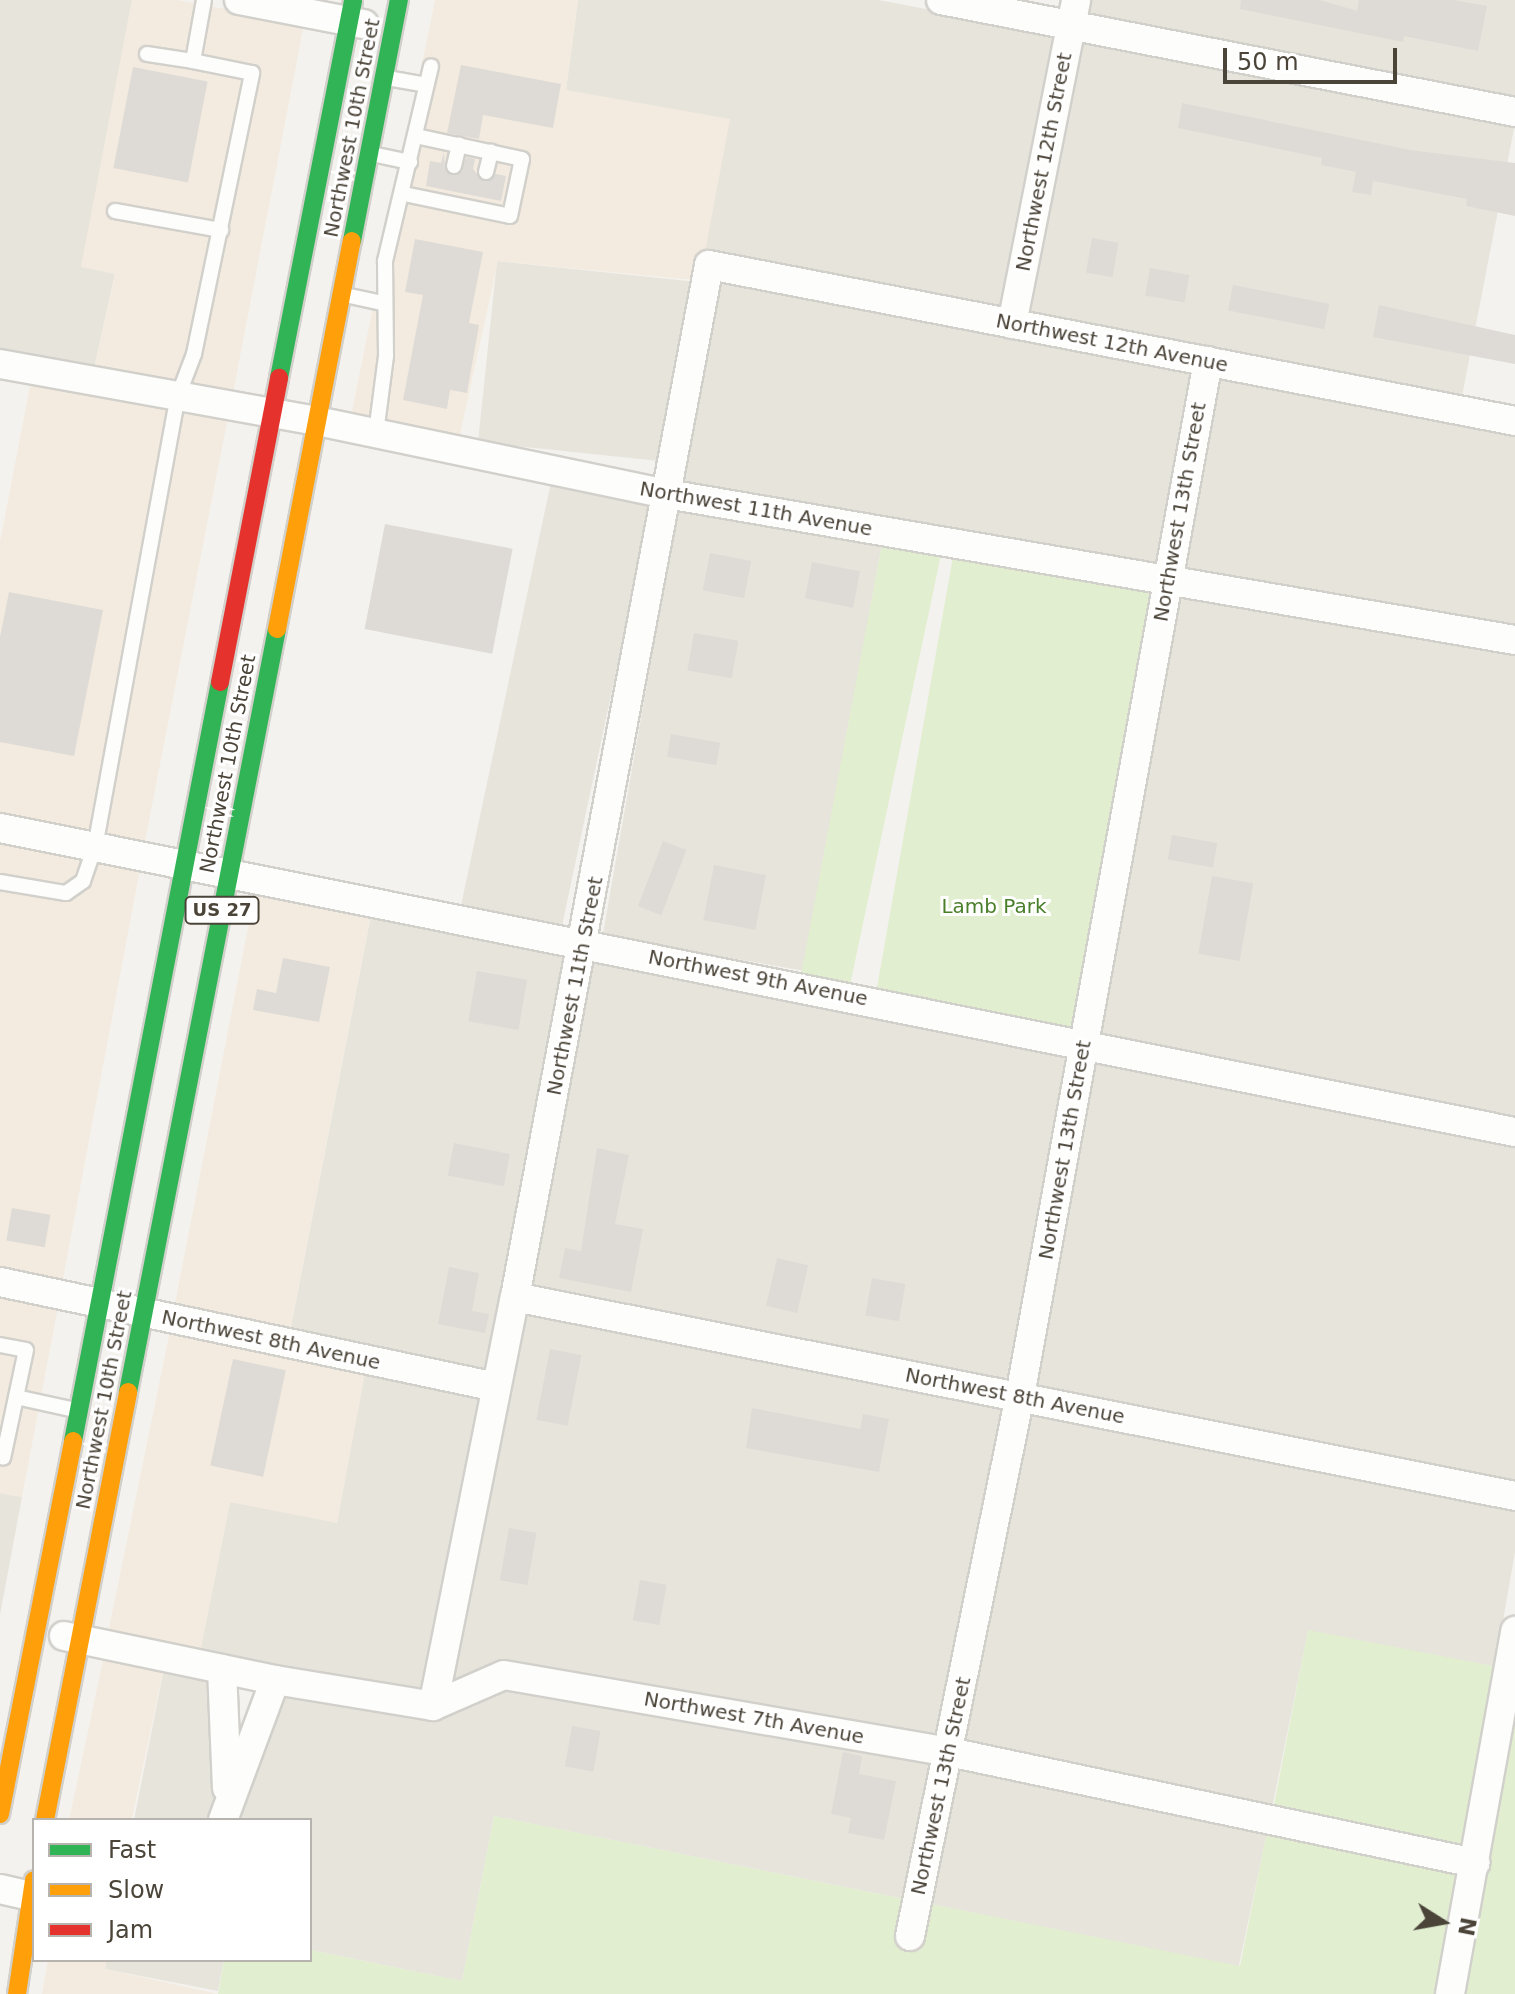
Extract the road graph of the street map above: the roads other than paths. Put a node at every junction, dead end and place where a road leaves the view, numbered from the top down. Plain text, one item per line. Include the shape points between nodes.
1 (204, 0) edge
2 (239, 0) edge
3 (399, 0) edge
4 (941, 0) edge
5 (280, 4) edge
6 (351, 10) edge
7 (1073, 13) edge
8 (394, 30) junction
9 (147, 54) dead end
10 (193, 61) junction
11 (431, 66) dead end
12 (384, 77) junction
13 (426, 85) junction
14 (1515, 112) edge
15 (416, 136) junction
16 (459, 145) junction
17 (491, 152) junction
18 (370, 154) junction
19 (410, 162) junction
20 (454, 166) dead end
21 (486, 172) dead end
22 (404, 194) junction
23 (115, 211) dead end
24 (376, 218) junction
25 (221, 230) junction
26 (709, 265) joint
27 (342, 294) junction
28 (384, 303) junction
29 (1012, 324) junction
30 (1208, 361) junction
31 (0, 364) edge
32 (178, 396) junction
33 (271, 413) junction
34 (317, 421) junction
35 (1515, 421) edge
36 (376, 433) junction
37 (667, 494) junction
38 (1166, 583) junction
39 (1515, 640) edge
40 (0, 828) edge
41 (95, 847) junction
42 (184, 866) junction
43 (229, 875) junction
44 (0, 882) edge
45 (583, 944) junction
46 (1085, 1044) junction
47 (1515, 1132) edge
48 (0, 1282) edge
49 (515, 1297) junction
50 (99, 1304) junction
51 (144, 1313) junction
52 (0, 1345) edge
53 (496, 1387) junction
54 (1020, 1396) junction
55 (16, 1397) junction
56 (76, 1411) junction
57 (3, 1458) dead end
58 (1515, 1496) edge
59 (36, 1630) junction
60 (1515, 1631) edge
61 (80, 1639) junction
62 (222, 1669) junction
63 (275, 1680) junction
64 (433, 1706) junction
65 (949, 1752) junction
66 (226, 1812) edge
67 (0, 1814) edge
68 (45, 1818) edge
69 (1475, 1863) junction
70 (32, 1888) edge
71 (0, 1889) edge
72 (910, 1936) dead end
73 (17, 1994) edge
74 (1450, 1994) edge

1 - 10 lane
2 - 5 street
3 - 8 highway, Northwest 10th Street / US 27
4 - 7 street
5 - 6 street
6 - 8 street
6 - 33 highway, Northwest 10th Street / US 27
7 - 14 street
7 - 29 street, Northwest 12th Street
8 - 12 highway, Northwest 10th Street / US 27
9 - 10 lane
10 - 25 lane via 252,73
11 - 13 lane
12 - 13 lane
12 - 18 highway, Northwest 10th Street / US 27
13 - 15 lane
15 - 16 lane
15 - 19 lane
16 - 17 lane
16 - 20 lane
17 - 21 lane
17 - 22 lane via 522,159 510,216 448,196
18 - 19 lane
18 - 24 highway, Northwest 10th Street / US 27
19 - 22 lane
22 - 24 lane
23 - 25 lane
24 - 27 highway, Northwest 10th Street / US 27
24 - 28 lane via 385,261
25 - 32 lane via 194,354
26 - 29 street, Northwest 12th Avenue
26 - 37 street, Northwest 11th Street
27 - 28 lane
27 - 34 highway, Northwest 10th Street / US 27
28 - 36 lane via 386,356
29 - 30 street, Northwest 12th Avenue
30 - 35 street, Northwest 12th Avenue
30 - 38 street, Northwest 13th Street
31 - 32 street, Northwest 11th Avenue
32 - 33 street, Northwest 11th Avenue
32 - 41 lane
33 - 34 street, Northwest 11th Avenue
33 - 42 highway, Northwest 10th Street / US 27
34 - 36 street, Northwest 11th Avenue
34 - 43 highway, Northwest 10th Street / US 27
36 - 37 street, Northwest 11th Avenue
37 - 38 street, Northwest 11th Avenue
37 - 45 street, Northwest 11th Street
38 - 39 street, Northwest 11th Avenue
38 - 46 street, Northwest 13th Street
40 - 41 street, Northwest 9th Avenue
41 - 42 street, Northwest 9th Avenue
41 - 44 lane via 83,881 66,893
42 - 43 street, Northwest 9th Avenue
42 - 50 highway, Northwest 10th Street / US 27
43 - 45 street, Northwest 9th Avenue
43 - 51 highway, Northwest 10th Street / US 27
45 - 46 street, Northwest 9th Avenue
45 - 49 street, Northwest 11th Street
46 - 47 street, Northwest 9th Avenue
46 - 54 street, Northwest 13th Street
48 - 50 street, Northwest 8th Avenue
49 - 53 street, Northwest 11th Street
49 - 54 street, Northwest 8th Avenue
50 - 51 street, Northwest 8th Avenue
50 - 56 highway, Northwest 10th Street / US 27
51 - 53 street, Northwest 8th Avenue
51 - 61 highway, Northwest 10th Street / US 27
52 - 55 lane via 26,1350
53 - 64 street, Northwest 11th Street
54 - 58 street, Northwest 8th Avenue
54 - 65 street, Northwest 13th Street
55 - 56 lane
55 - 57 lane
56 - 59 highway, Northwest 10th Street / US 27
59 - 61 street
59 - 67 highway, Northwest 10th Street / US 27
60 - 69 street
61 - 62 street
61 - 68 highway, Northwest 10th Street / US 27
62 - 63 street
62 - 66 street
63 - 64 street
63 - 66 street
64 - 65 street, Northwest 7th Avenue via 504,1675
65 - 69 street, Northwest 7th Avenue
65 - 72 street, Northwest 13th Street
69 - 74 street
70 - 71 street
70 - 73 highway

